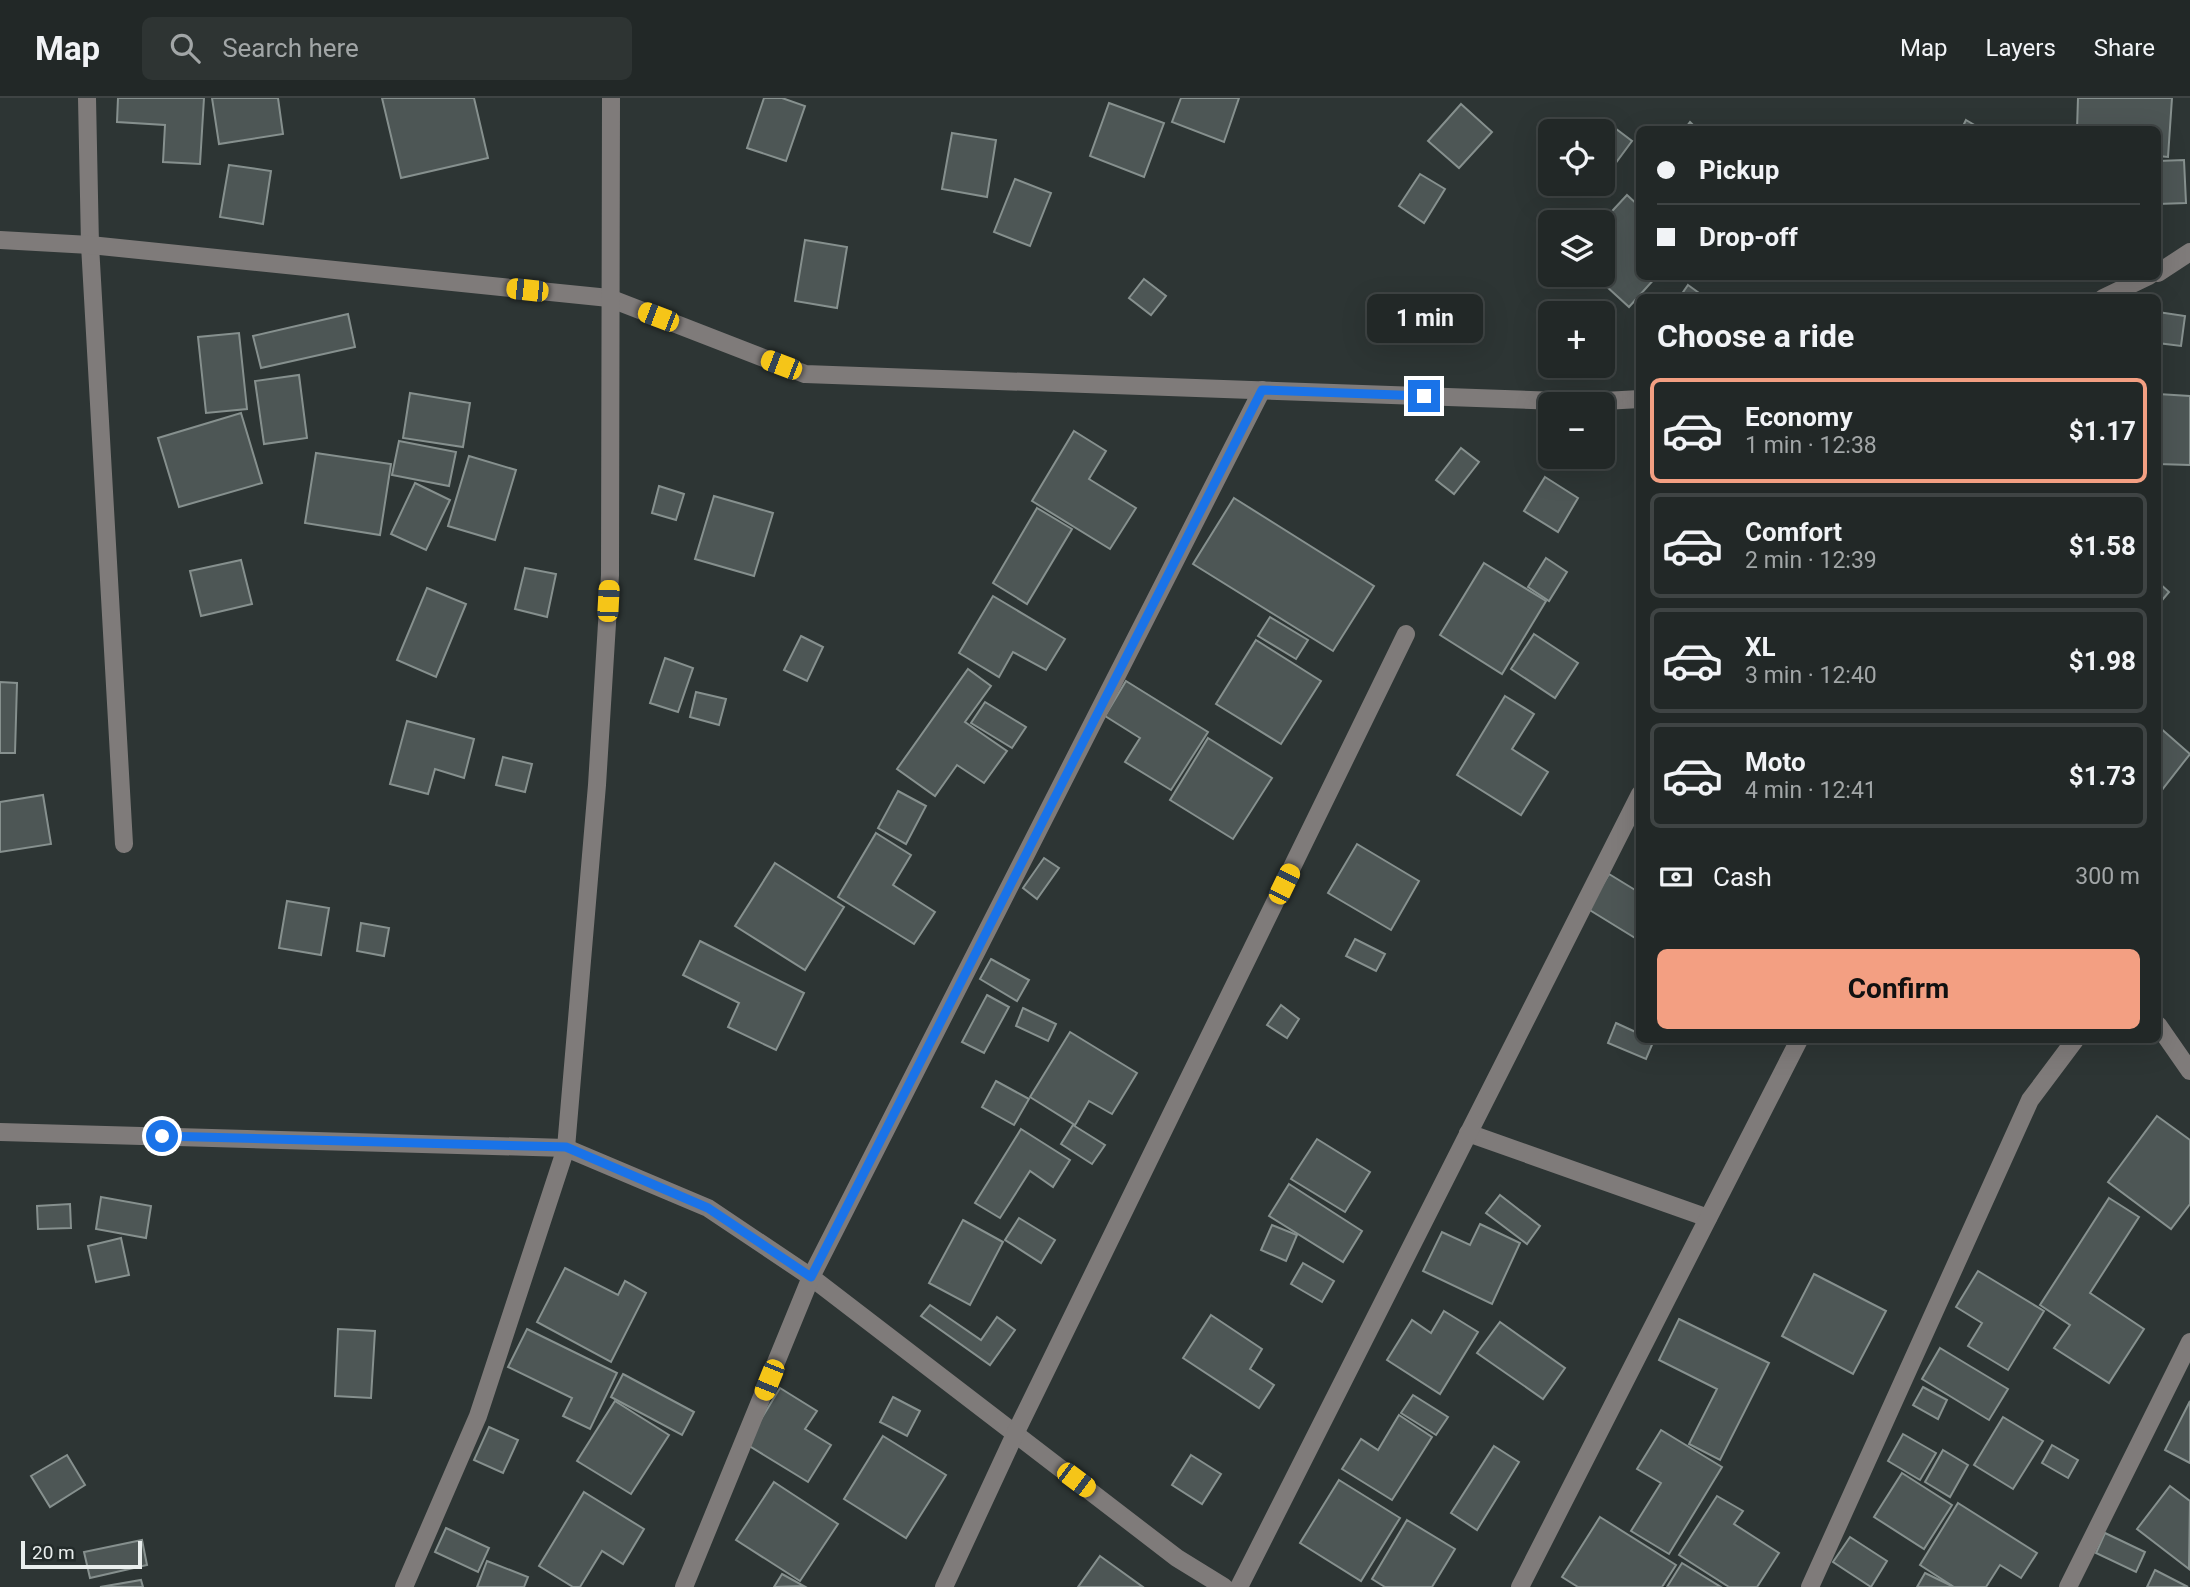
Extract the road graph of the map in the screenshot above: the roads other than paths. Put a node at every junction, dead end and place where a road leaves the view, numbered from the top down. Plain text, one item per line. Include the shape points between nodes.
1 (87, 98) edge
2 (611, 98) edge
3 (0, 240) edge
4 (90, 246) junction
5 (2190, 252) edge
6 (2161, 271) edge
7 (2141, 280) edge
8 (2111, 294) edge
9 (609, 298) junction
10 (1262, 390) junction
11 (1636, 400) edge
12 (1406, 634) dead end
13 (1636, 802) edge
14 (124, 844) dead end
15 (2161, 1029) edge
16 (1797, 1043) edge
17 (2073, 1043) edge
18 (2190, 1071) edge
19 (0, 1132) edge
20 (1468, 1133) junction
21 (566, 1147) junction
22 (1708, 1218) junction
23 (811, 1277) junction
24 (2190, 1342) edge
25 (1015, 1434) junction
26 (404, 1587) edge
27 (684, 1587) edge
28 (944, 1587) edge
29 (1224, 1587) edge
30 (1239, 1587) edge
31 (1520, 1587) edge
32 (1810, 1587) edge
33 (2068, 1587) edge

1 - 4 street
2 - 9 street
3 - 4 street
4 - 9 street
4 - 14 street
5 - 6 street
7 - 8 street
9 - 10 street via 806,374
9 - 21 street via 610,575
10 - 11 street
10 - 23 street
12 - 25 street
13 - 20 street
15 - 18 street
16 - 22 street
17 - 32 street via 2030,1100
19 - 21 street
20 - 22 street
20 - 30 street
21 - 23 street via 708,1208
21 - 26 street via 478,1416
22 - 31 street
23 - 25 street
23 - 27 street
24 - 33 street
25 - 28 street
25 - 29 street via 1177,1558

